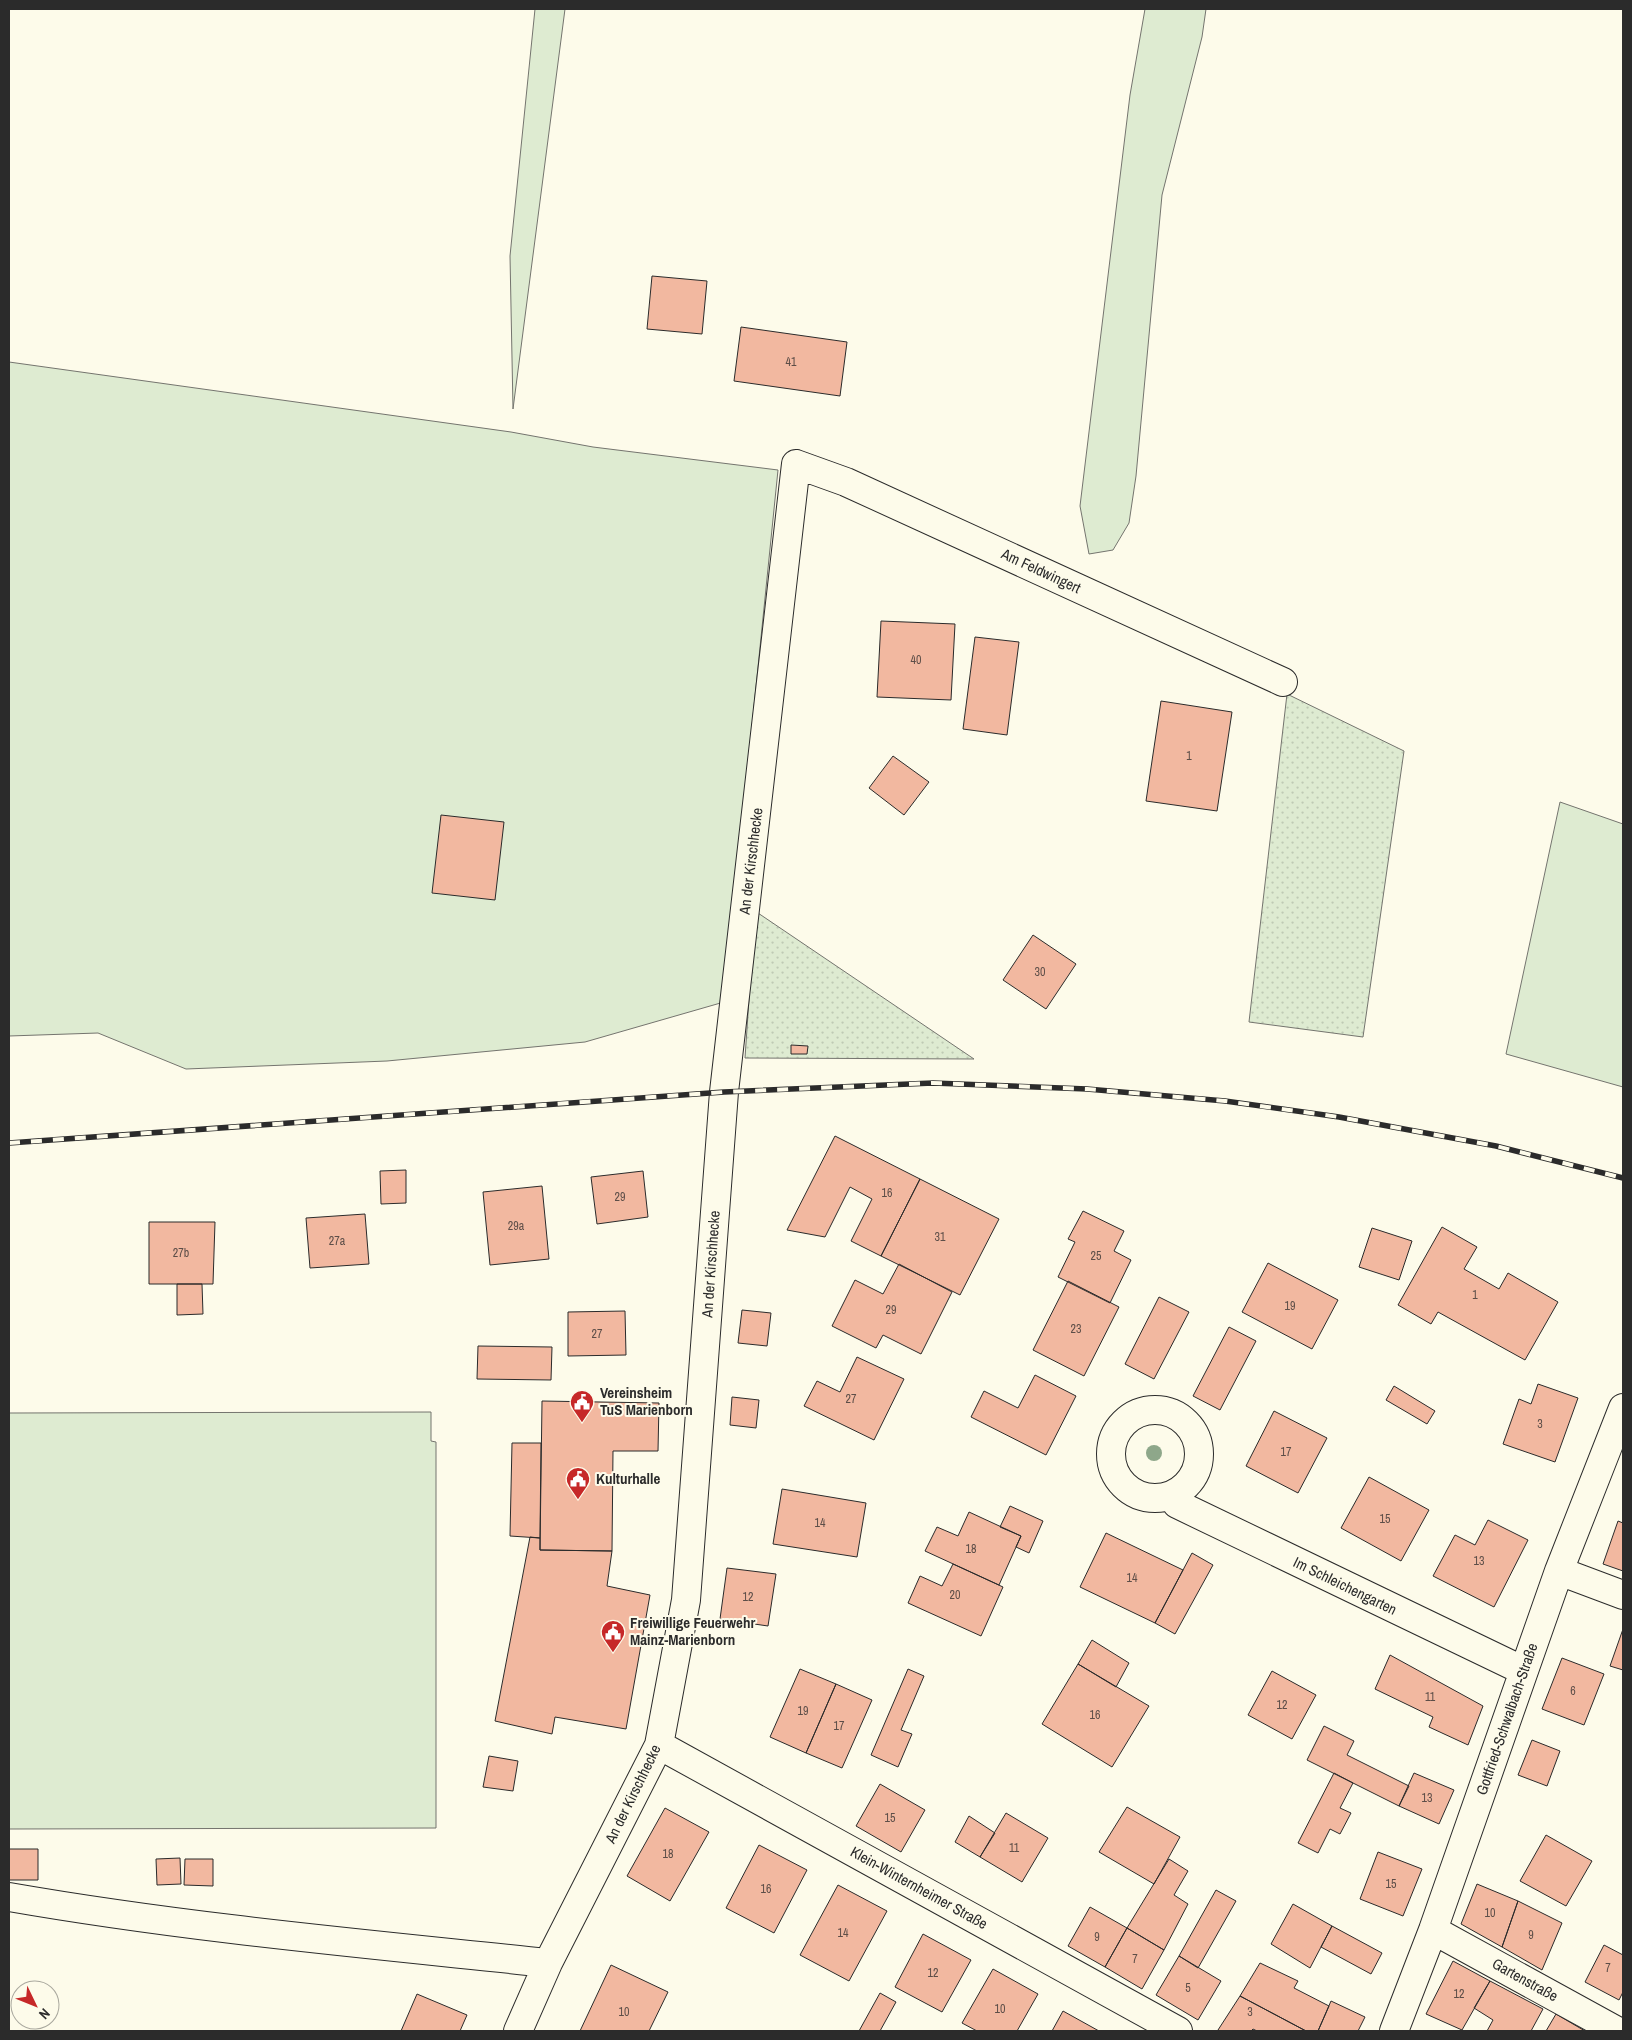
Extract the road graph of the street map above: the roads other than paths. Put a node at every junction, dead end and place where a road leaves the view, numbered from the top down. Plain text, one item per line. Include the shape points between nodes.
1 (796, 464) joint
2 (1283, 682) dead end
3 (1623, 1408) edge
4 (1174, 1494) dead end
5 (1559, 1572) junction
6 (1623, 1595) edge
7 (1524, 1671) junction
8 (659, 1745) junction
9 (9, 1897) edge
10 (1433, 1930) junction
11 (548, 1963) junction
12 (518, 2031) edge
13 (1178, 2031) edge
14 (1394, 2031) edge
15 (1617, 2031) edge

1 - 2 street, Am Feldwingert via 846,482
1 - 8 street, An der Kirschhecke via 724,1092 686,1600
3 - 5 street, Gottfried-Schwalbach-Straße
4 - 7 street, Im Schleichengarten via 1177,1504
5 - 6 street
5 - 7 street, Gottfried-Schwalbach-Straße
7 - 10 street, Gottfried-Schwalbach-Straße
8 - 11 street, An der Kirschhecke
8 - 13 street, Klein-Winternheimer Straße
9 - 11 street via 320,1940
10 - 14 street, Gottfried-Schwalbach-Straße
10 - 15 street, Gartenstraße
11 - 12 street, An der Kirschhecke

